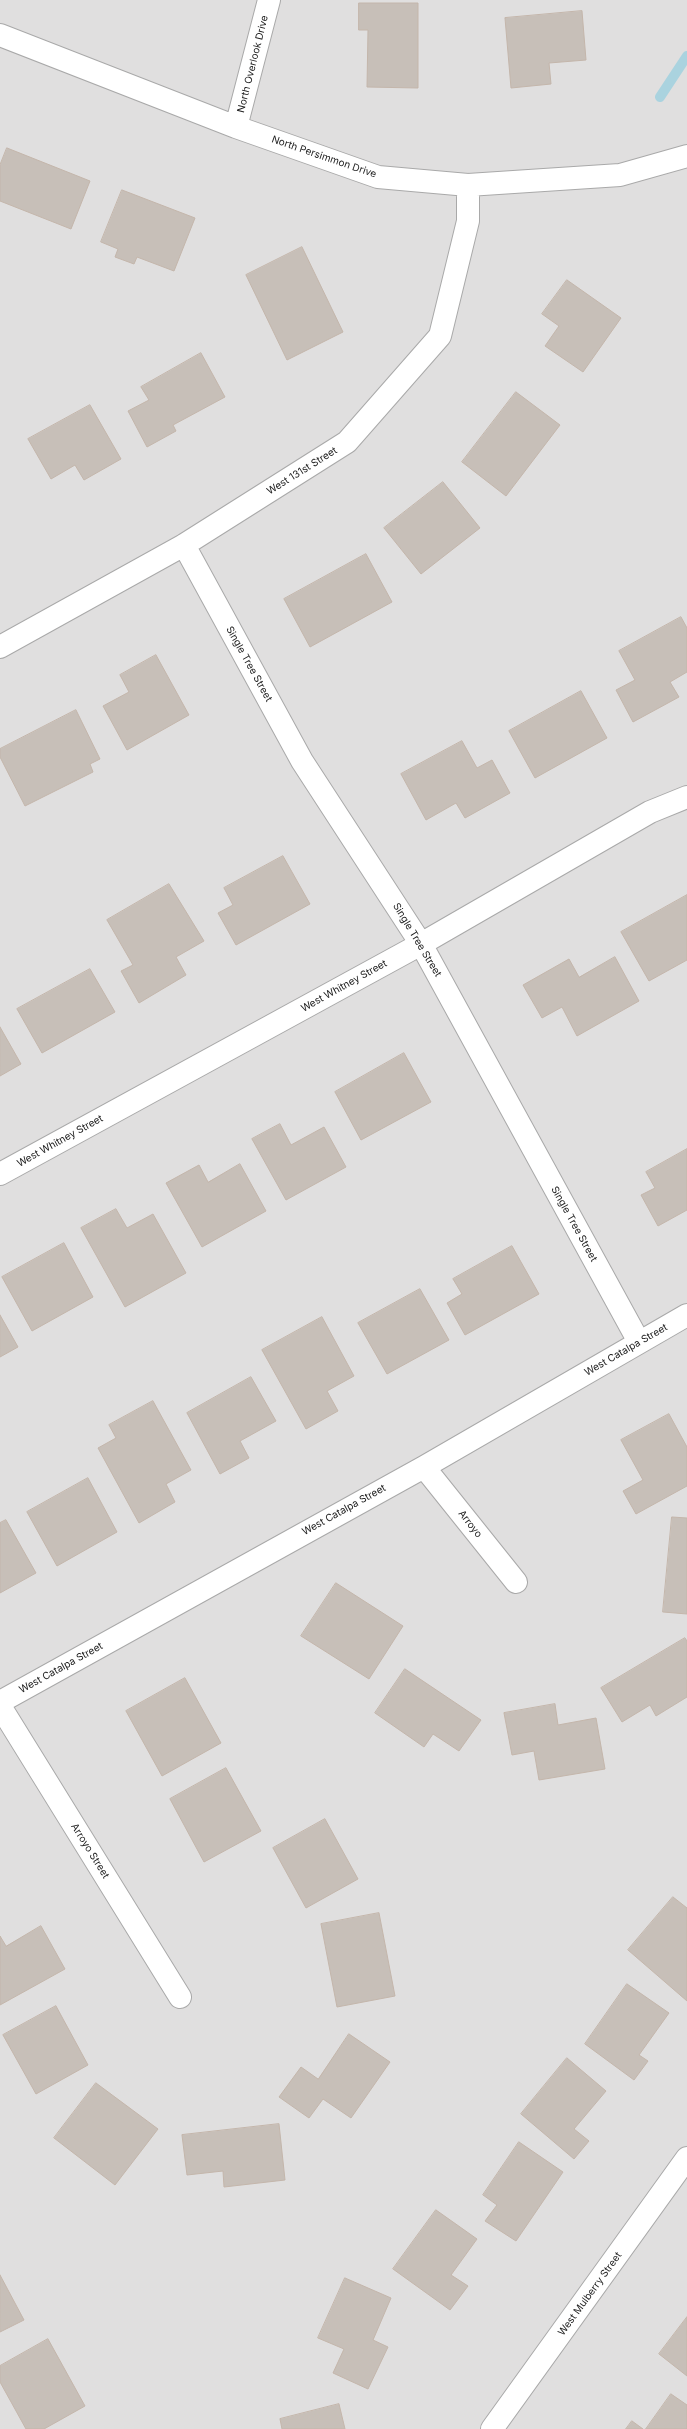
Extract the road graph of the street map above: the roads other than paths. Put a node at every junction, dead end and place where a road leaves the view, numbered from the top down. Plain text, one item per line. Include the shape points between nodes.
1 (269, 0) edge
2 (0, 35) edge
3 (236, 127) junction
4 (687, 156) edge
5 (468, 185) junction
6 (184, 545) junction
7 (0, 647) edge
8 (687, 797) edge
9 (421, 944) junction
10 (0, 1174) edge
11 (687, 1315) edge
12 (639, 1342) junction
13 (424, 1466) junction
14 (516, 1582) dead end
15 (0, 1702) edge
16 (0, 1706) edge
17 (180, 1997) dead end
18 (687, 2158) edge
19 (492, 2429) edge

1 - 3 street, North Overlook Drive
2 - 3 street, North Persimmon Drive
3 - 5 street, North Persimmon Drive via 378,177
4 - 5 street, North Persimmon Drive via 620,175
5 - 6 street, West 131st Street via 468,221 440,336 348,442
6 - 7 street, West 131st Street
6 - 9 street, Single Tree Street via 302,761
8 - 9 street, West Whitney Street via 650,812
9 - 10 street, West Whitney Street
9 - 12 street, Single Tree Street
11 - 12 street, West Catalpa Street
12 - 13 street, West Catalpa Street
13 - 14 street, Arroyo
13 - 15 street, West Catalpa Street
16 - 17 street, Arroyo Street
18 - 19 street, West Mulberry Street

